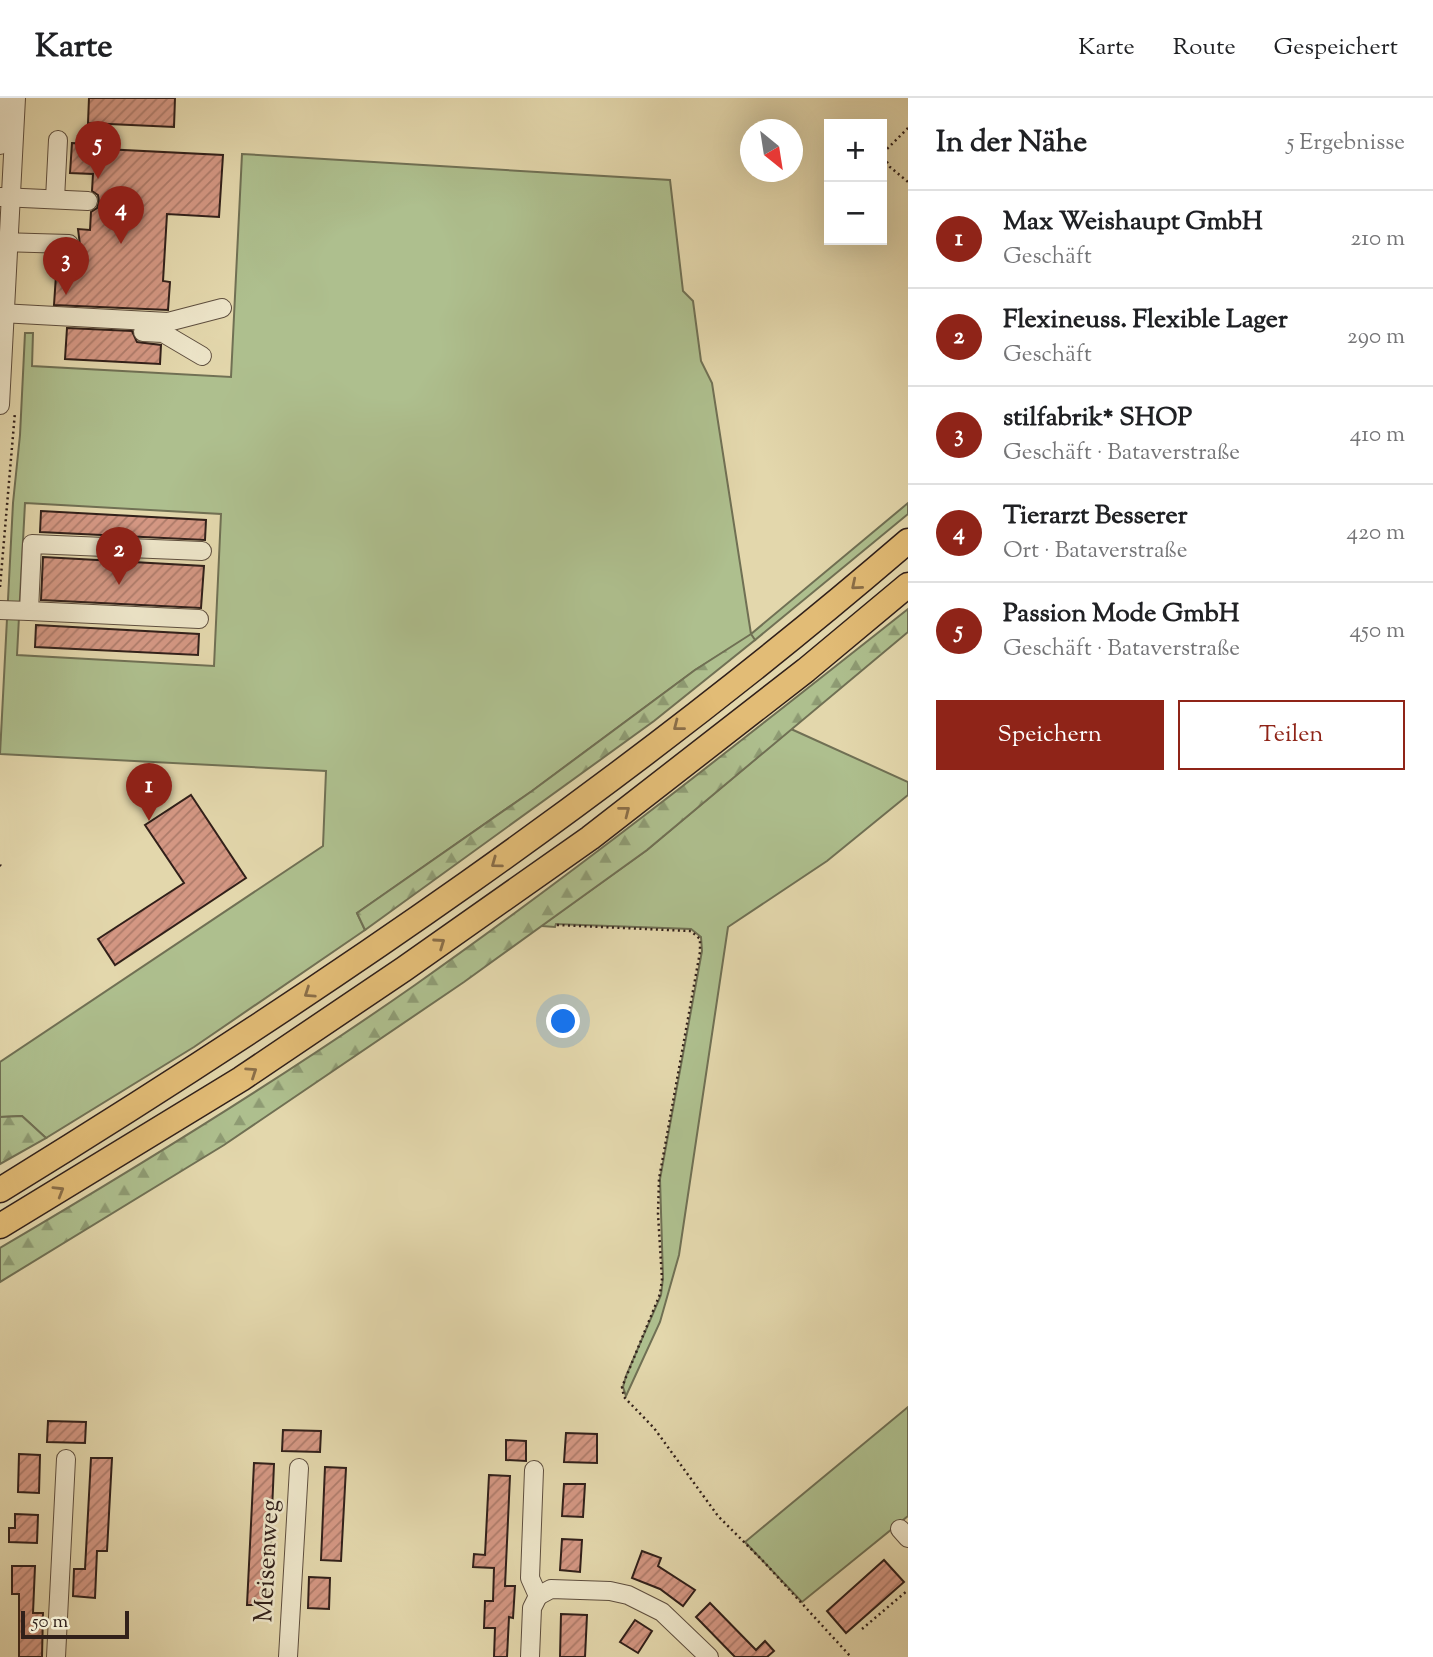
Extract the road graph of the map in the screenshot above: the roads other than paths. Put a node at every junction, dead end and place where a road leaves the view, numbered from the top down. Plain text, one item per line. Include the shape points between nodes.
1 (2, 98) edge
2 (16, 98) edge
3 (58, 140) dead end
4 (0, 145) edge
5 (5, 197) edge
6 (55, 199) junction
7 (88, 201) dead end
8 (4, 242) edge
9 (69, 244) dead end
10 (222, 308) dead end
11 (2, 324) edge
12 (202, 356) dead end
13 (1, 368) edge
14 (0, 405) edge
15 (908, 541) edge
16 (202, 551) dead end
17 (908, 585) edge
18 (0, 610) edge
19 (29, 611) junction
20 (199, 619) dead end
21 (0, 1189) edge
22 (0, 1226) edge
23 (66, 1459) dead end
24 (299, 1468) dead end
25 (534, 1470) dead end
26 (538, 1596) junction
27 (56, 1657) edge
28 (288, 1657) edge
29 (530, 1657) edge
30 (709, 1657) edge

1 - 4 street
2 - 5 street
3 - 6 street
5 - 6 street
5 - 8 street
6 - 7 street
8 - 9 street
8 - 11 street
10 - 11 street via 168,322
11 - 12 street via 163,333
11 - 13 street
13 - 14 street
15 -> 21 highway via 787,642 580,802 385,942
16 - 19 street via 32,544
22 -> 17 highway via 241,1079 590,838
18 - 19 street
19 - 20 street
23 - 27 street
24 - 28 street, Meisenweg
25 - 26 street via 530,1578
26 - 29 street via 532,1608
26 - 30 street via 551,1589 628,1595 662,1612

